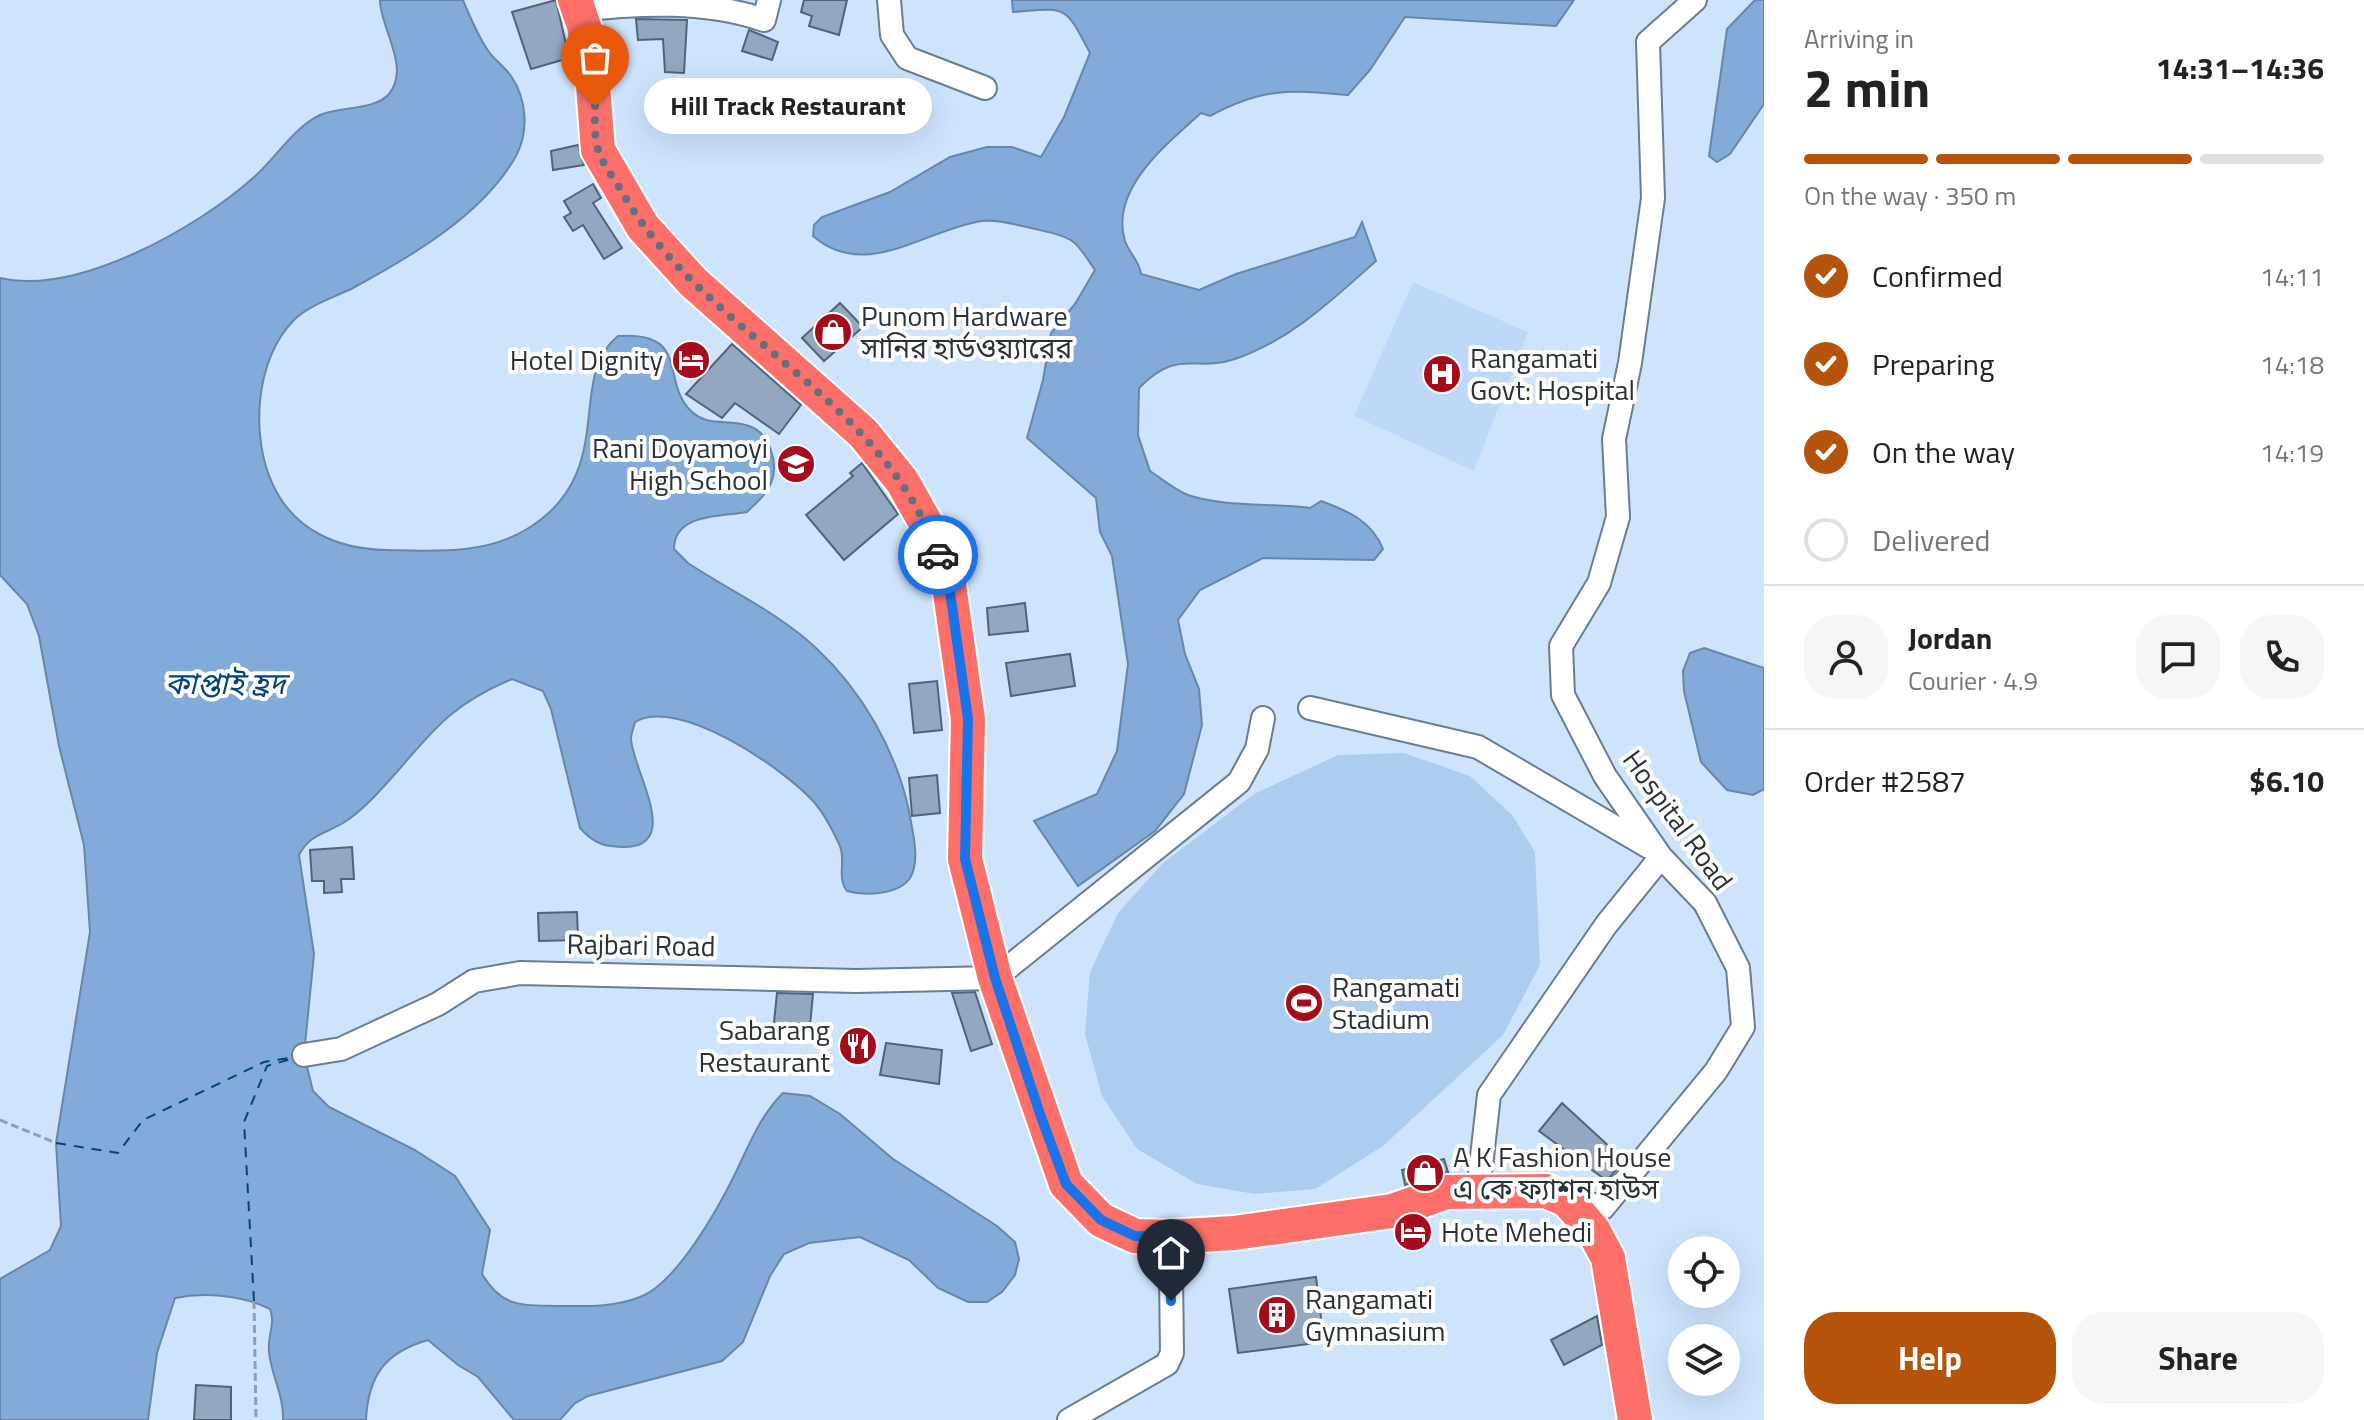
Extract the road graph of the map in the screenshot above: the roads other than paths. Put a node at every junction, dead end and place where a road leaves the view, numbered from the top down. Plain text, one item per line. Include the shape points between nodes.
1 (769, 0) edge
2 (889, 0) edge
3 (1695, 0) edge
4 (576, 5) edge
5 (985, 88) dead end
6 (1310, 708) dead end
7 (1263, 718) dead end
8 (1659, 854) junction
9 (995, 978) junction
10 (304, 1055) dead end
11 (1546, 1191) junction
12 (1478, 1192) junction
13 (1166, 1237) junction
14 (1069, 1420) edge
15 (1635, 1420) edge

1 - 4 street via 764,20 744,11 654,1
2 - 5 street via 892,35 907,58
3 - 8 street, Hospital Road via 1648,42 1653,198 1614,439 1618,517 1599,583 1561,646 1563,695 1605,776
4 - 9 highway via 593,85 598,150 643,227 693,282 863,433 902,481 928,527 949,585 968,719 965,859
6 - 8 street via 1478,747
7 - 9 street via 1257,749 1239,782
8 - 11 street, Hospital Road via 1705,903 1738,968 1743,1027 1716,1071 1603,1208
8 - 12 street via 1489,1095
9 - 10 street, Rajbari Road via 856,981 520,973 474,981 438,1004 341,1049
9 - 13 highway via 1066,1184 1101,1220 1135,1236
11 - 12 highway
11 - 15 highway via 1567,1200 1608,1258
12 - 13 highway via 1447,1192 1392,1211
13 - 14 street via 1172,1338 1167,1364

